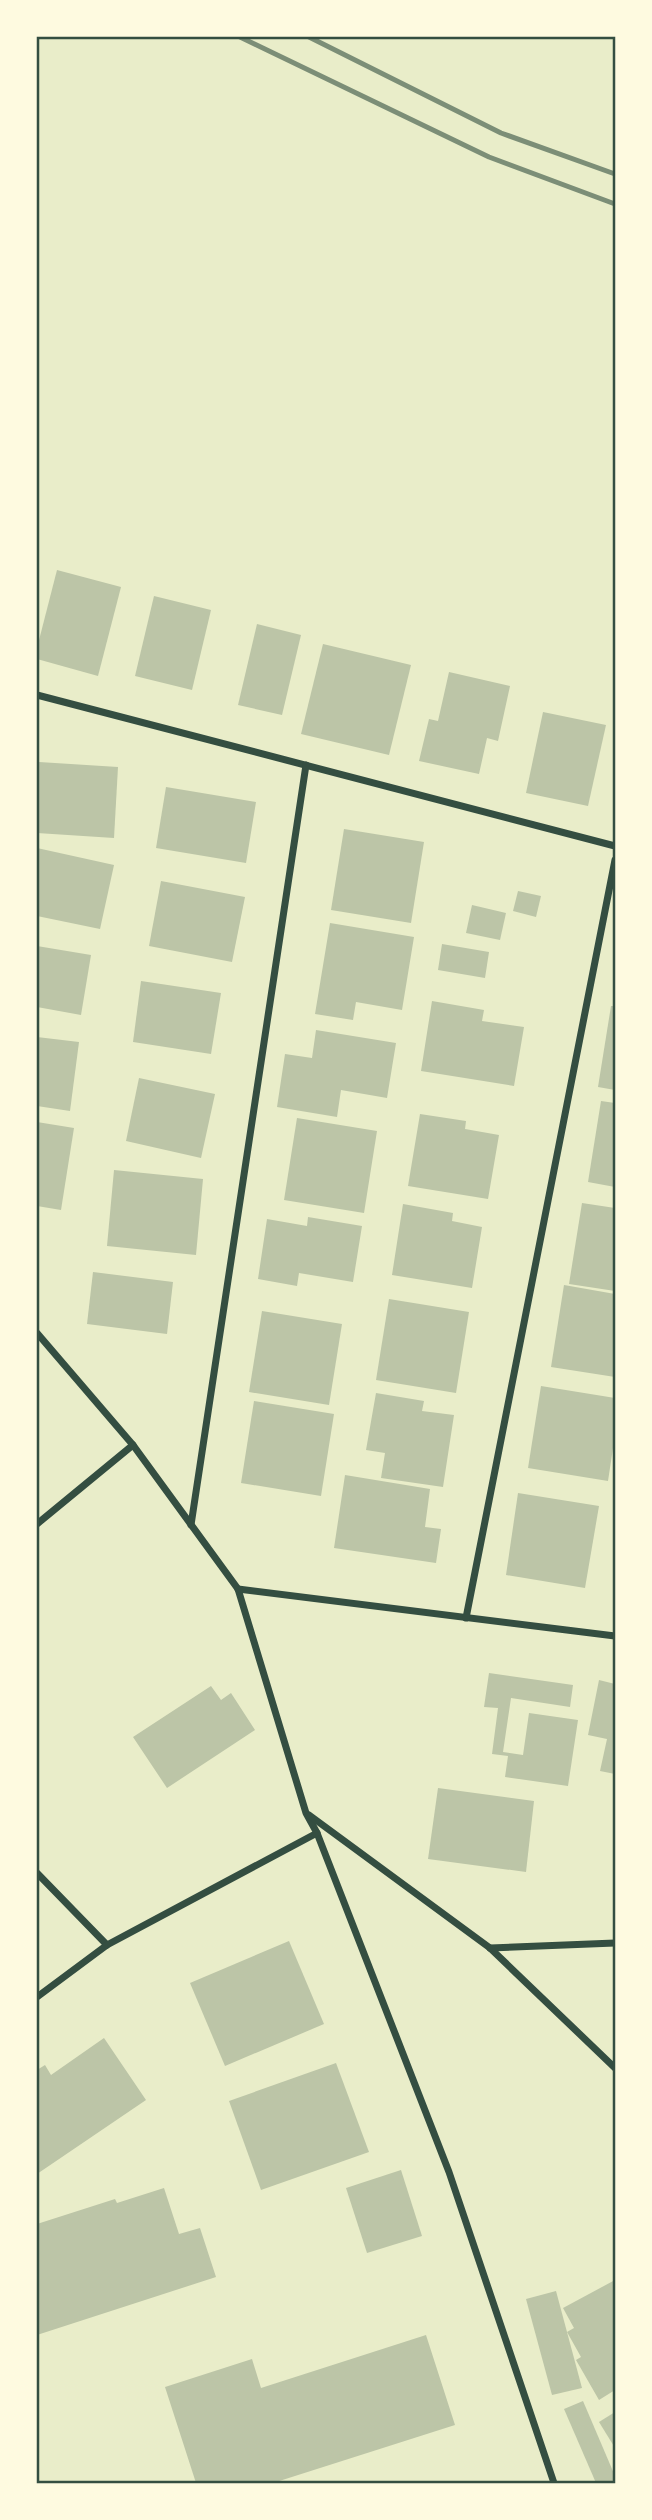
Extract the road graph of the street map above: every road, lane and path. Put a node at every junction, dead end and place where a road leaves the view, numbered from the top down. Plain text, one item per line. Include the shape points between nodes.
1 (37, 695) edge
2 (306, 765) junction
3 (615, 846) edge
4 (615, 860) edge
5 (37, 1333) edge
6 (133, 1445) junction
7 (37, 1524) edge
8 (191, 1525) junction
9 (238, 1589) junction
10 (466, 1618) junction
11 (615, 1636) edge
12 (306, 1813) junction
13 (317, 1833) junction
14 (37, 1873) edge
15 (615, 1943) edge
16 (107, 1945) junction
17 (491, 1948) junction
18 (37, 1997) edge
19 (615, 2068) edge
20 (554, 2483) edge

1 - 2 street
2 - 3 street
2 - 8 street
4 - 10 street
5 - 6 street
6 - 7 street
6 - 8 street
8 - 9 street
9 - 10 street
9 - 12 street
10 - 11 street
12 - 13 street
12 - 17 street
13 - 16 street
13 - 20 street via 449,2172
14 - 16 street
15 - 17 street
16 - 18 street
17 - 19 street

